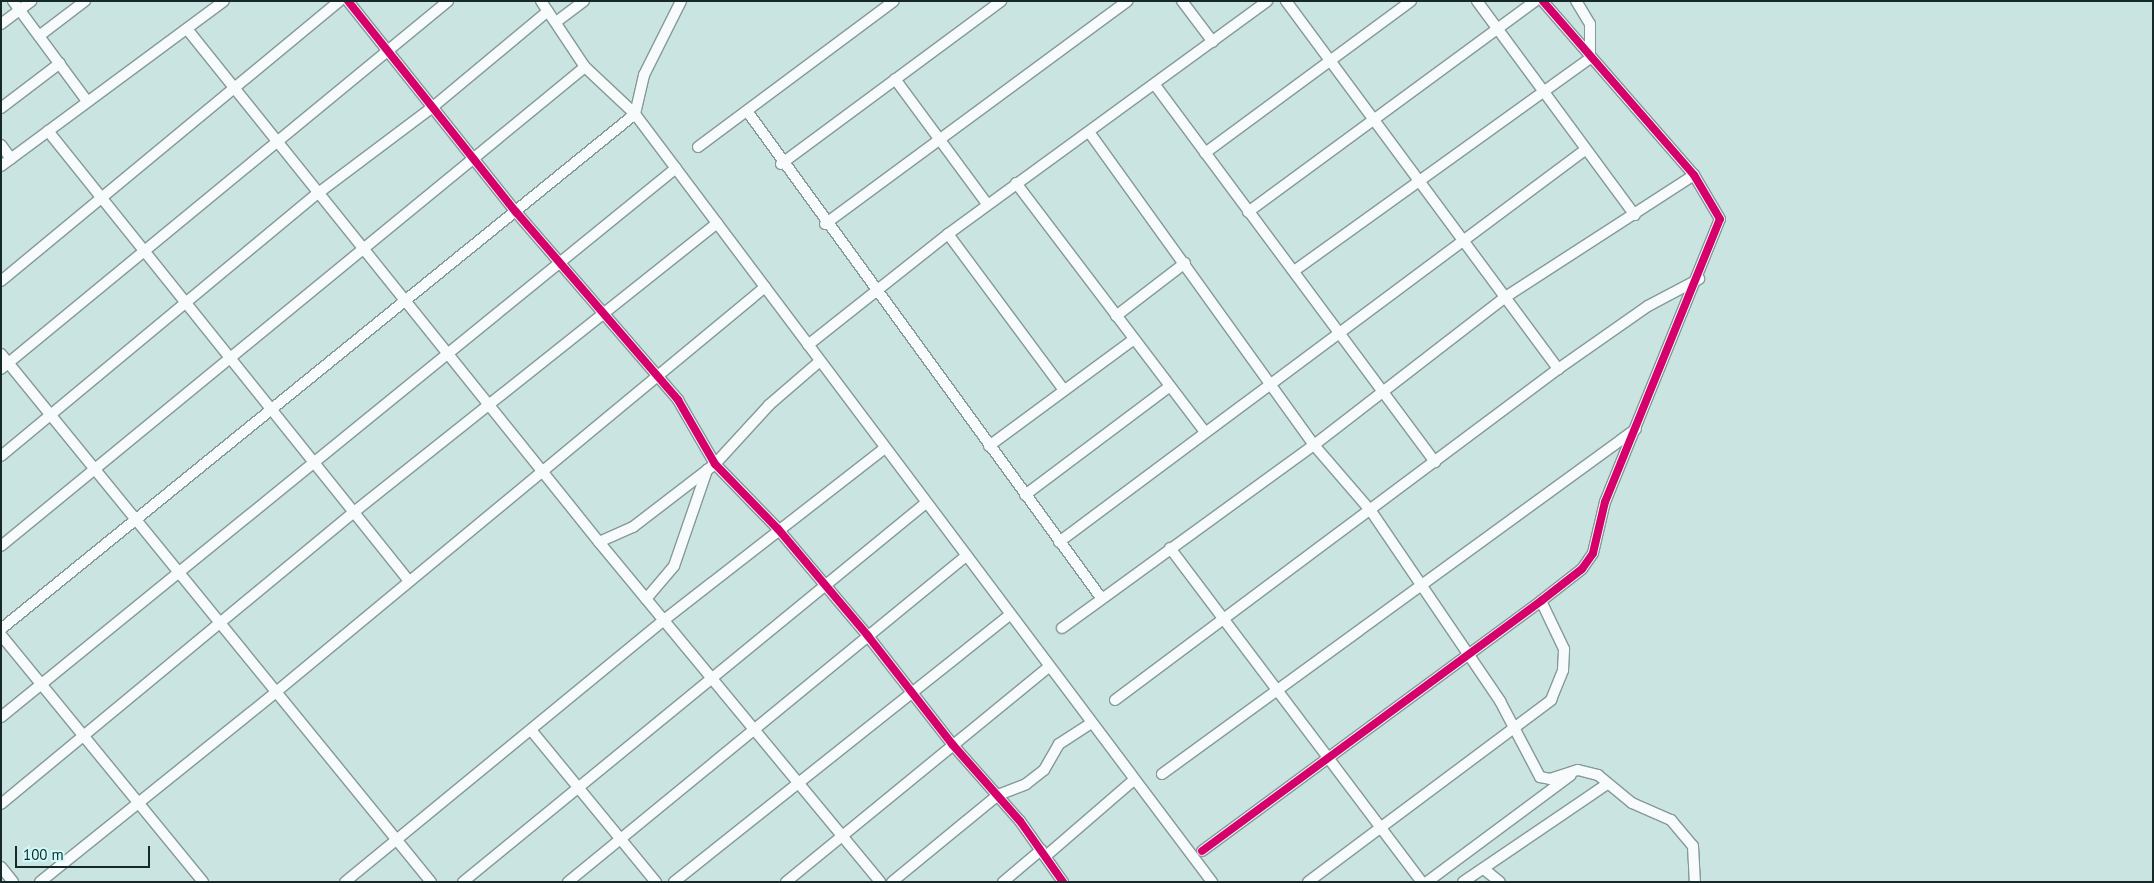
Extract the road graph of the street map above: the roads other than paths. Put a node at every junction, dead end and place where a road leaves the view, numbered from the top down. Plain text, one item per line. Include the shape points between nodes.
1 (31, 1) edge
2 (85, 1) edge
3 (224, 1) edge
4 (339, 1) edge
5 (348, 1) edge
6 (448, 1) edge
7 (541, 1) edge
8 (584, 1) edge
9 (681, 1) edge
10 (894, 1) edge
11 (1001, 1) edge
12 (1128, 1) edge
13 (1182, 1) edge
14 (1267, 1) edge
15 (1286, 1) edge
16 (1411, 1) edge
17 (1477, 1) edge
18 (1536, 1) edge
19 (1543, 1) edge
20 (1576, 1) edge
21 (437, 5) edge
22 (16, 6) edge
23 (548, 11) junction
24 (556, 22) junction
25 (1, 24) edge
26 (1498, 28) junction
27 (187, 29) junction
28 (39, 36) junction
29 (1213, 42) junction
30 (389, 52) junction
31 (1590, 58) junction
32 (1329, 60) junction
33 (60, 63) junction
34 (585, 67) junction
35 (896, 79) junction
36 (1156, 85) junction
37 (234, 90) junction
38 (1543, 90) junction
39 (87, 101) junction
40 (434, 106) junction
41 (1, 108) edge
42 (747, 111) junction
43 (635, 114) junction
44 (1376, 121) junction
45 (48, 131) junction
46 (1089, 132) junction
47 (939, 139) junction
48 (1, 145) edge
49 (278, 145) junction
50 (698, 147) dead end
51 (1585, 150) junction
52 (1205, 153) junction
53 (11, 158) junction
54 (476, 158) junction
55 (781, 164) junction
56 (1, 166) edge
57 (676, 168) junction
58 (1694, 175) junction
59 (1420, 180) junction
60 (1016, 183) junction
61 (317, 194) junction
62 (101, 201) junction
63 (987, 204) junction
64 (516, 212) junction
65 (1248, 212) junction
66 (1635, 216) junction
67 (717, 223) junction
68 (825, 224) junction
69 (948, 234) junction
70 (1463, 239) junction
71 (363, 250) junction
72 (144, 254) junction
73 (561, 262) junction
74 (1185, 264) junction
75 (1294, 271) junction
76 (1699, 279) junction
77 (1, 281) edge
78 (764, 287) junction
79 (876, 292) junction
80 (1507, 296) junction
81 (407, 302) junction
82 (185, 306) junction
83 (603, 314) junction
84 (1116, 316) junction
85 (1338, 332) junction
86 (1134, 339) junction
87 (808, 345) junction
88 (449, 353) junction
89 (1, 354) edge
90 (230, 359) junction
91 (820, 361) junction
92 (5, 366) edge
93 (1558, 369) junction
94 (655, 375) junction
95 (1271, 383) junction
96 (1169, 386) junction
97 (1064, 390) junction
98 (1382, 392) junction
99 (491, 404) junction
100 (271, 408) junction
101 (51, 415) junction
102 (1637, 428) junction
103 (1204, 431) junction
104 (1314, 445) junction
105 (989, 446) junction
106 (885, 448) junction
107 (1, 456) edge
108 (313, 461) junction
109 (1435, 462) junction
110 (711, 467) junction
111 (95, 469) junction
112 (544, 469) junction
113 (1025, 495) junction
114 (926, 503) junction
115 (1372, 511) junction
116 (354, 512) junction
117 (138, 521) junction
118 (778, 530) junction
119 (599, 542) junction
120 (1059, 542) junction
121 (1, 546) edge
122 (1170, 548) junction
123 (966, 556) junction
124 (179, 571) junction
125 (409, 581) junction
126 (1418, 583) junction
127 (824, 586) junction
128 (646, 599) junction
129 (1102, 599) junction
130 (1541, 601) junction
131 (1010, 615) junction
132 (1224, 618) junction
133 (664, 620) junction
134 (222, 622) junction
135 (1062, 628) dead end
136 (1, 629) edge
137 (1, 635) edge
138 (868, 636) junction
139 (1466, 655) junction
140 (1049, 666) junction
141 (710, 679) junction
142 (42, 684) junction
143 (1277, 689) junction
144 (276, 692) junction
145 (911, 692) junction
146 (1115, 700) dead end
147 (1, 717) edge
148 (1091, 723) junction
149 (1516, 726) junction
150 (531, 730) junction
151 (753, 732) junction
152 (83, 735) junction
153 (952, 744) junction
154 (1330, 758) junction
155 (1578, 770) junction
156 (1162, 774) dead end
157 (1134, 780) junction
158 (800, 783) junction
159 (1607, 784) junction
160 (578, 786) junction
161 (998, 795) junction
162 (1, 804) edge
163 (137, 805) junction
164 (1382, 828) junction
165 (843, 836) junction
166 (397, 839) junction
167 (622, 839) junction
168 (1202, 851) dead end
169 (1044, 852) junction
170 (1, 867) edge
171 (1485, 870) junction
172 (13, 882) edge
173 (40, 882) edge
174 (203, 882) edge
175 (345, 882) edge
176 (431, 882) edge
177 (463, 882) edge
178 (568, 882) edge
179 (656, 882) edge
180 (674, 882) edge
181 (786, 882) edge
182 (880, 882) edge
183 (892, 882) edge
184 (1004, 882) edge
185 (1063, 882) edge
186 (1212, 882) edge
187 (1308, 882) edge
188 (1422, 882) edge
189 (1427, 882) edge
190 (1463, 882) edge
191 (1500, 882) edge
192 (1695, 882) edge

1 - 22 street
2 - 28 street
3 - 27 street
4 - 37 street
5 - 30 street
6 - 21 street
7 - 23 street
8 - 24 street
9 - 43 street via 644,75
10 - 42 street
11 - 35 street
12 - 47 street
13 - 29 street
14 - 29 street
15 - 32 street
16 - 32 street
17 - 26 street
18 - 26 street
19 - 31 street
20 - 31 street via 1590,24
21 - 30 street
22 - 25 street
22 - 28 street
23 - 24 street
23 - 40 street
24 - 34 street
26 - 38 street
26 - 44 street
27 - 37 street
27 - 39 street
28 - 33 street
29 - 36 street
30 - 40 street
30 - 49 street
31 - 38 street
31 - 58 street
32 - 44 street
32 - 52 street
33 - 39 street
33 - 41 street
34 - 43 street
34 - 54 street
35 - 47 street
35 - 55 street
36 - 46 street
36 - 52 street
37 - 49 street
37 - 62 street
38 - 51 street
38 - 59 street
39 - 45 street
40 - 54 street
40 - 61 street
42 - 50 street
42 - 55 street
43 - 57 street
43 - 64 street
44 - 59 street
44 - 65 street
45 - 53 street
45 - 62 street
46 - 60 street
46 - 74 street
47 - 63 street
47 - 68 street
48 - 53 street
49 - 61 street
49 - 72 street
51 - 66 street
51 - 70 street
52 - 65 street
53 - 56 street
54 - 64 street
54 - 71 street
55 - 68 street
57 - 67 street
57 - 73 street
58 - 66 street
58 - 76 street via 1720,219
59 - 70 street
59 - 75 street
60 - 63 street
60 - 84 street
61 - 71 street
61 - 82 street
62 - 72 street
62 - 77 street
63 - 69 street
64 - 73 street
64 - 81 street
65 - 75 street
66 - 80 street
67 - 78 street
67 - 83 street
68 - 79 street
69 - 79 street
69 - 97 street
70 - 80 street
70 - 85 street
71 - 81 street
71 - 90 street
72 - 82 street
72 - 92 street
73 - 83 street
73 - 88 street
74 - 84 street
74 - 95 street
75 - 85 street
76 - 93 street via 1648,306
76 - 102 street
78 - 87 street
78 - 94 street
79 - 87 street
79 - 105 street
80 - 93 street
80 - 98 street
81 - 88 street
81 - 100 street
82 - 90 street
82 - 101 street
83 - 94 street
83 - 99 street
84 - 86 street
85 - 95 street
85 - 98 street
86 - 96 street
86 - 97 street
87 - 91 street
88 - 99 street
88 - 108 street
89 - 92 street
90 - 100 street
90 - 111 street
91 - 106 street
91 - 110 street via 769,405
92 - 101 street
93 - 109 street
94 - 110 street via 694,423
94 - 112 street
95 - 103 street
95 - 104 street
96 - 103 street
96 - 113 street
97 - 105 street
98 - 104 street
98 - 109 street
99 - 112 street
99 - 116 street
100 - 108 street
100 - 117 street
101 - 107 street
101 - 111 street
102 - 126 street
102 - 130 street via 1605,502 1590,561
103 - 120 street
104 - 115 street
104 - 122 street
105 - 113 street
106 - 114 street
106 - 118 street
108 - 116 street
108 - 124 street
109 - 115 street
110 - 118 street
110 - 119 street via 633,527
110 - 128 street via 674,566
111 - 117 street
111 - 121 street
112 - 119 street
112 - 125 street
113 - 120 street
114 - 123 street
114 - 127 street
115 - 126 street
115 - 132 street
116 - 125 street
116 - 134 street
117 - 124 street
117 - 136 street
118 - 127 street
118 - 133 street
119 - 128 street
120 - 129 street
122 - 129 street
122 - 132 street
123 - 131 street
123 - 138 street
124 - 134 street
124 - 142 street
125 - 144 street
126 - 139 street
126 - 143 street
127 - 138 street
127 - 141 street
128 - 133 street
129 - 135 street
130 - 139 street
130 - 149 street via 1560,635 1565,662 1551,700
131 - 140 street
131 - 145 street
132 - 143 street
132 - 146 street
133 - 141 street
133 - 150 street
134 - 144 street
134 - 152 street
137 - 142 street
138 - 145 street
138 - 151 street
139 - 149 street
139 - 154 street
140 - 148 street
140 - 153 street
141 - 151 street
141 - 160 street
142 - 147 street
142 - 152 street
143 - 154 street
143 - 156 street
144 - 163 street
144 - 166 street
145 - 153 street
145 - 158 street
148 - 157 street
148 - 161 street via 1059,744 1044,770 1026,784
149 - 155 street via 1544,780
149 - 164 street
150 - 160 street
150 - 166 street
151 - 158 street
151 - 167 street
152 - 162 street
152 - 163 street
153 - 161 street
153 - 165 street
154 - 164 street
154 - 168 street
155 - 159 street via 1598,775
155 - 189 street
157 - 169 street
157 - 186 street
158 - 165 street
158 - 180 street
159 - 171 street
159 - 192 street via 1632,803 1670,820 1689,839 1696,854
160 - 167 street
160 - 177 street
161 - 169 street
161 - 183 street
163 - 173 street
163 - 174 street
164 - 187 street
164 - 188 street
165 - 181 street
165 - 182 street
166 - 175 street
166 - 176 street
167 - 178 street
167 - 179 street
169 - 184 street
169 - 185 street
170 - 172 street
171 - 190 street
171 - 191 street

